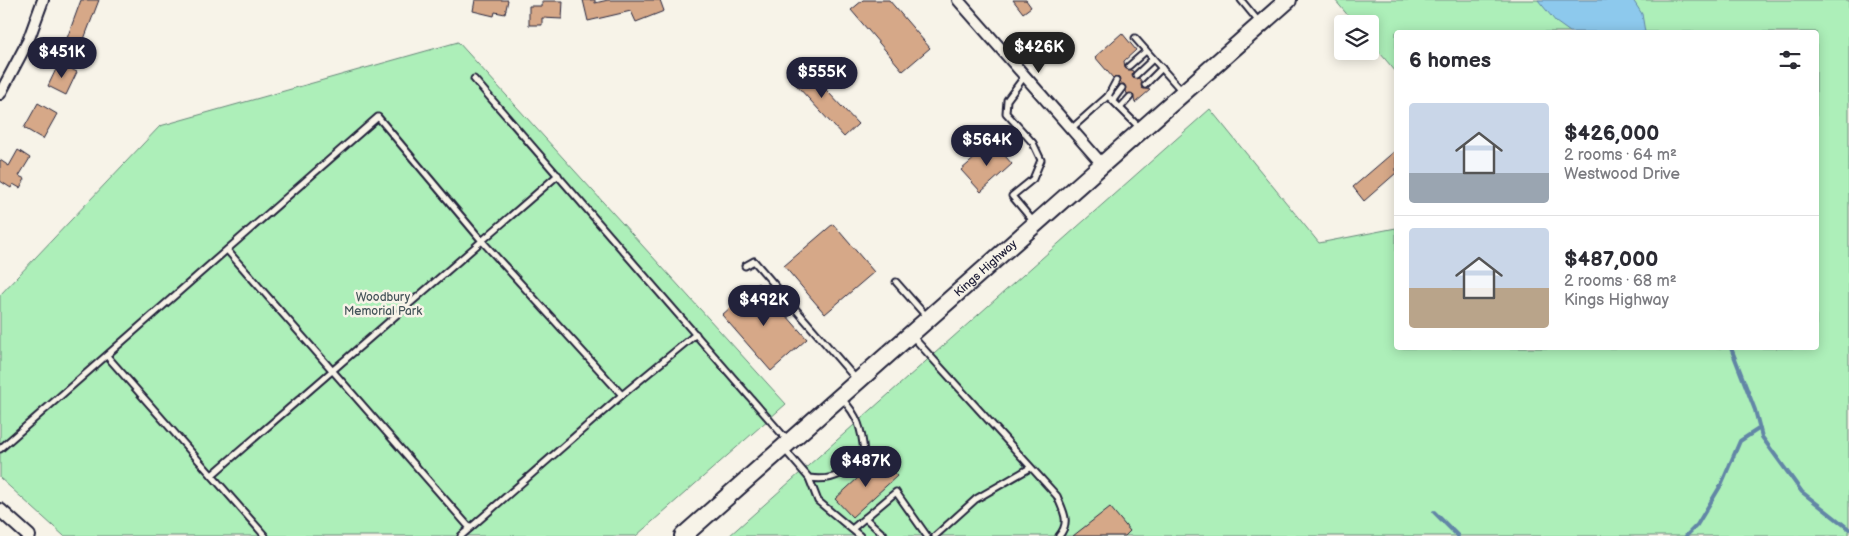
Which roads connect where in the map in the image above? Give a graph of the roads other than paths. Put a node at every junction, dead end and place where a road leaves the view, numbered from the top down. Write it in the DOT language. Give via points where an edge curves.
graph roads {
  1 [pos="43,0"];
  2 [pos="958,0"];
  3 [pos="1241,0"];
  4 [pos="1288,0"];
  5 [pos="1261,24"];
  6 [pos="1135,38"];
  7 [pos="1146,51"];
  8 [pos="1154,59"];
  9 [pos="1129,66"];
  10 [pos="1162,68"];
  11 [pos="1136,75"];
  12 [pos="1024,77"];
  13 [pos="474,79"];
  14 [pos="1116,81"];
  15 [pos="1145,85"];
  16 [pos="1122,88"];
  17 [pos="1183,92"];
  18 [pos="0,94"];
  19 [pos="1108,96"];
  20 [pos="1130,97"];
  21 [pos="1113,100"];
  22 [pos="1120,108"];
  23 [pos="1071,129"];
  24 [pos="1141,129"];
  25 [pos="1102,164"];
  26 [pos="558,175"];
  27 [pos="1036,224"];
  28 [pos="482,241"];
  29 [pos="227,250"];
  30 [pos="745,266"];
  31 [pos="896,282"];
  32 [pos="929,319"];
  33 [pos="696,334"];
  34 [pos="910,335"];
  35 [pos="107,356"];
  36 [pos="332,372"];
  37 [pos="858,381"];
  38 [pos="622,395"];
  39 [pos="840,397"];
  40 [pos="786,445"];
  41 [pos="0,449"];
  42 [pos="1030,468"];
  43 [pos="212,475"];
  44 [pos="809,478"];
  45 [pos="0,510"];
  46 [pos="865,518"];
  47 [pos="470,528"];
  48 [pos="852,529"];
  49 [pos="29,536"];
  50 [pos="265,536"];
  51 [pos="461,536"];
  52 [pos="683,536"];
  53 [pos="860,536"];
  54 [pos="885,536"];
  55 [pos="927,536"];
  56 [pos="934,536"];
  57 [pos="1059,536"];
  1 -- 18 [label="street" via="28,42"];
  2 -- 12 [label="street"];
  3 -- 5 [label="lane"];
  4 -- 5 [label="main road, Kings Highway"];
  5 -- 17 [label="main road, Kings Highway"];
  6 -- 7 [label="lane"];
  7 -- 8 [label="lane"];
  7 -- 9 [label="lane"];
  8 -- 10 [label="lane"];
  8 -- 11 [label="lane"];
  10 -- 15 [label="lane"];
  10 -- 17 [label="lane"];
  12 -- 23 [label="street"];
  12 -- 27 [label="lane" via="1008,100 1006,113 1033,142 1041,160 1034,179 1012,196"];
  13 -- 26 [label="lane"];
  14 -- 19 [label="lane"];
  16 -- 21 [label="lane"];
  17 -- 24 [label="main road, Kings Highway"];
  19 -- 21 [label="lane"];
  19 -- 23 [label="lane"];
  20 -- 22 [label="lane"];
  21 -- 22 [label="lane"];
  22 -- 24 [label="lane"];
  23 -- 25 [label="street"];
  24 -- 25 [label="main road, Kings Highway"];
  25 -- 27 [label="main road, Kings Highway"];
  26 -- 28 [label="lane"];
  26 -- 33 [label="lane"];
  27 -- 32 [label="main road, Kings Highway"];
  28 -- 29 [label="lane" via="378,116"];
  28 -- 36 [label="lane"];
  28 -- 38 [label="lane"];
  29 -- 35 [label="lane"];
  29 -- 36 [label="lane"];
  30 -- 37 [label="lane" via="754,261"];
  31 -- 32 [label="lane"];
  32 -- 34 [label="main road, Kings Highway"];
  33 -- 38 [label="lane"];
  33 -- 40 [label="lane"];
  34 -- 37 [label="main road, Kings Highway"];
  34 -- 42 [label="lane"];
  35 -- 41 [label="lane"];
  35 -- 43 [label="lane"];
  36 -- 43 [label="lane"];
  36 -- 47 [label="lane"];
  37 -- 39 [label="main road, Kings Highway"];
  38 -- 47 [label="lane"];
  39 -- 40 [label="main road, Kings Highway"];
  39 -- 44 [label="lane" via="852,408 862,429 864,453 848,470 825,480"];
  40 -- 44 [label="lane"];
  40 -- 52 [label="main road, Kings Highway"];
  42 -- 56 [label="lane" via="976,499"];
  42 -- 57 [label="lane" via="1057,496 1066,516 1065,529"];
  43 -- 50 [label="lane"];
  44 -- 48 [label="lane" via="818,501"];
  45 -- 49 [label="street"];
  46 -- 48 [label="lane"];
  46 -- 54 [label="lane"];
  46 -- 55 [label="lane" via="896,492"];
  47 -- 51 [label="lane"];
  48 -- 53 [label="lane"];
}
